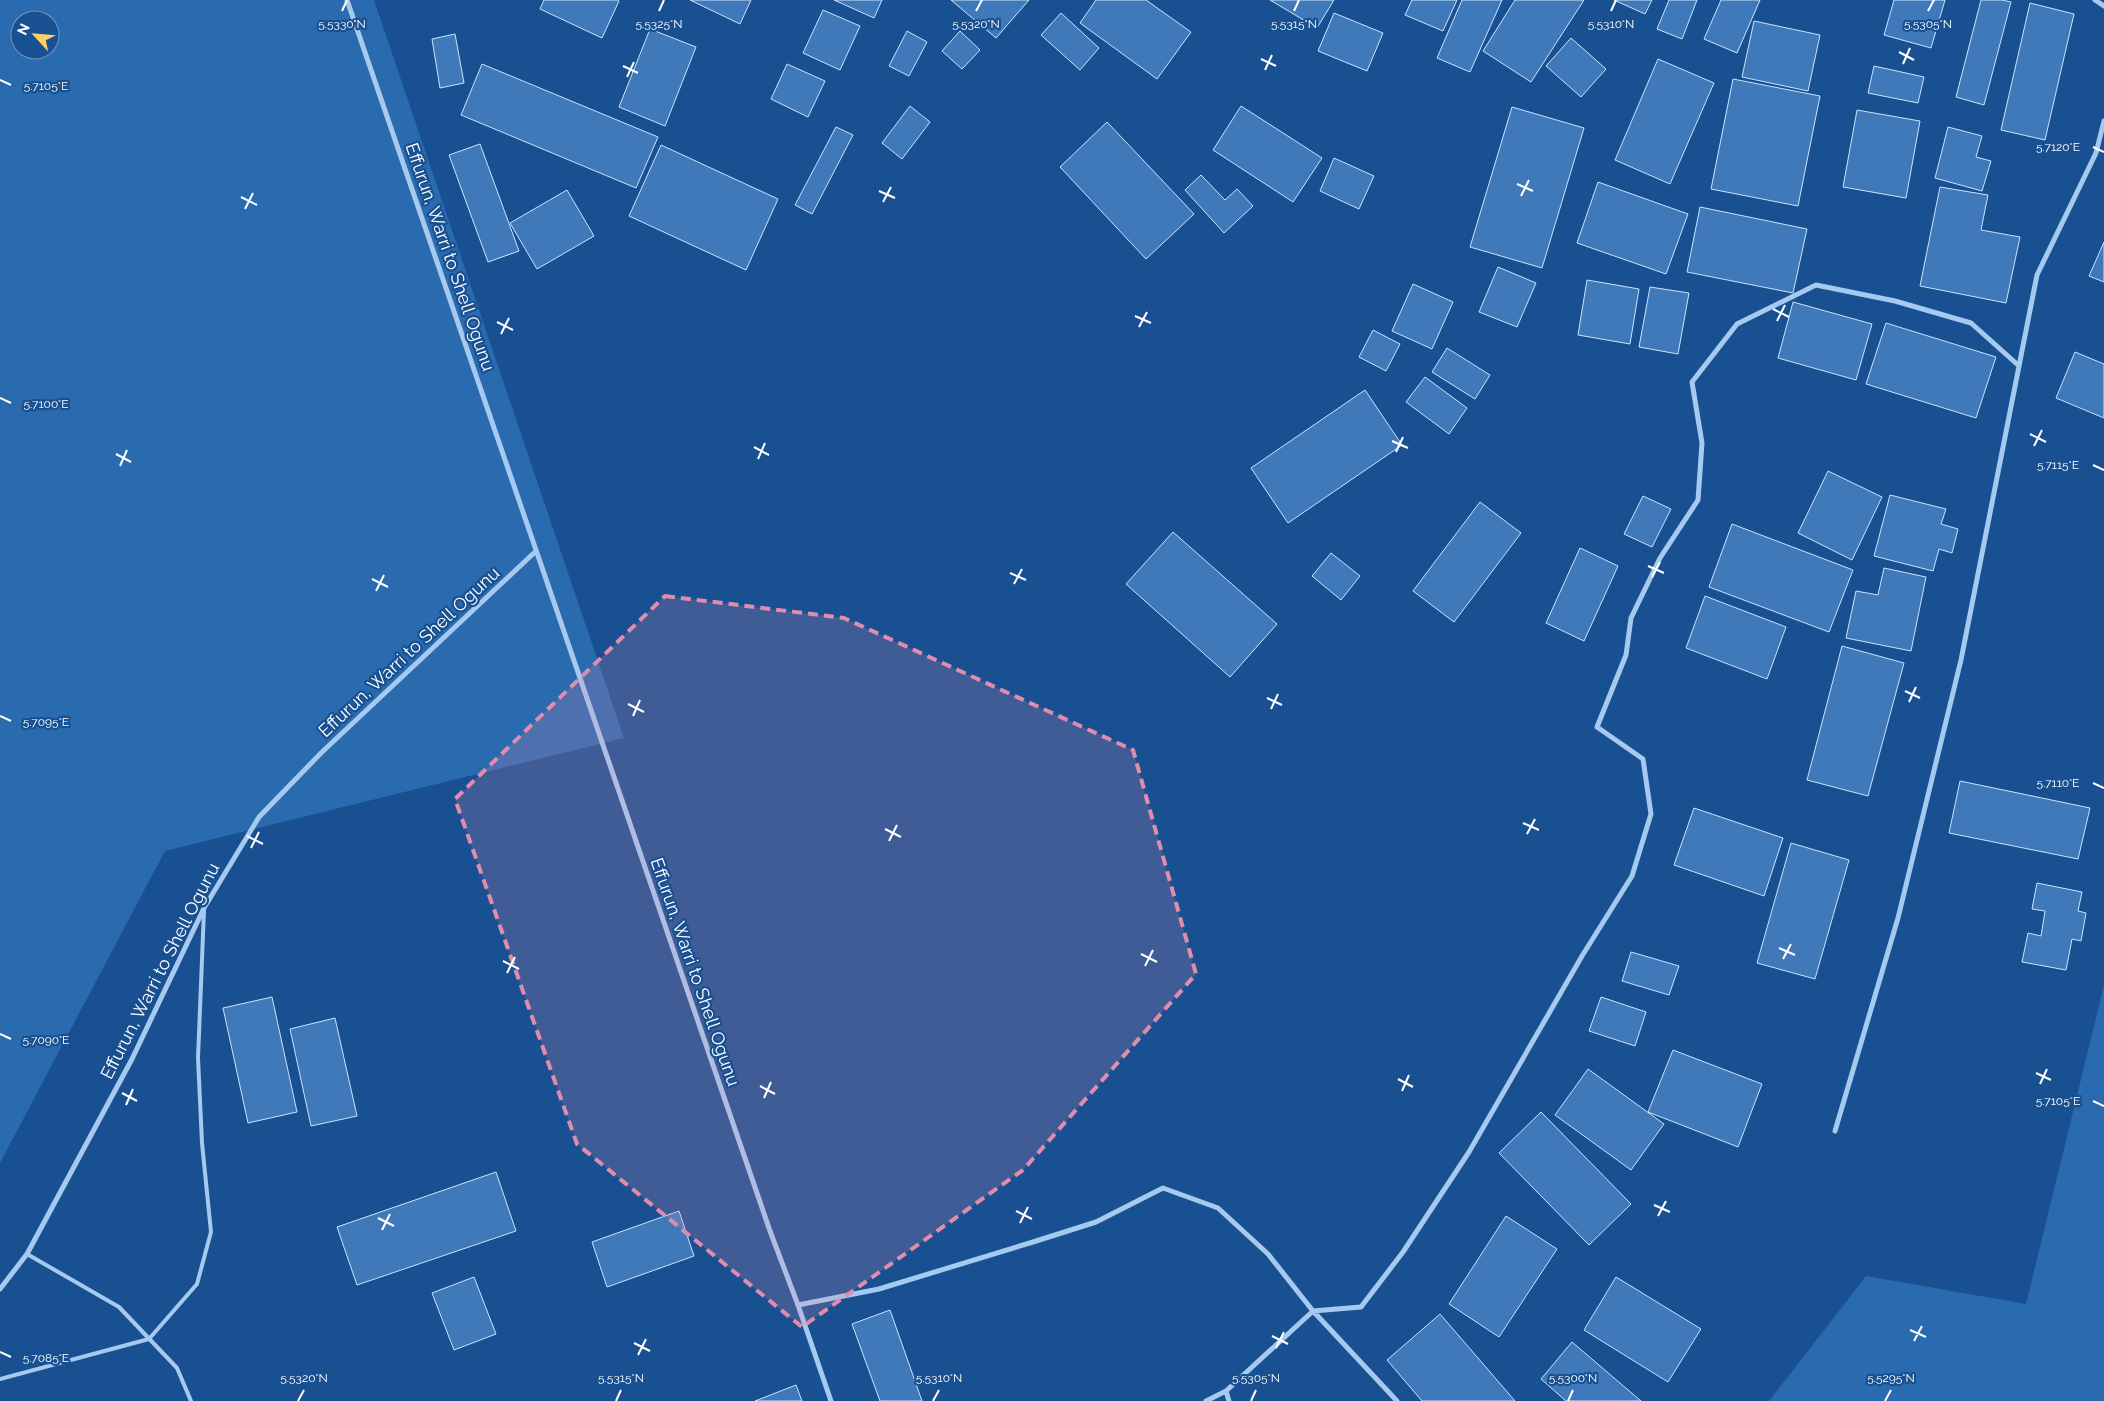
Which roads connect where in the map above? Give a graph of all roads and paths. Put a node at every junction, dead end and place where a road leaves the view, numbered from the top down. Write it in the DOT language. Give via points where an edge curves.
graph roads {
  1 [pos="347,0"];
  2 [pos="2095,0"];
  3 [pos="2104,6"];
  4 [pos="2104,121"];
  5 [pos="2018,365"];
  6 [pos="536,551"];
  7 [pos="204,908"];
  8 [pos="1835,1131"];
  9 [pos="27,1254"];
  10 [pos="0,1289"];
  11 [pos="798,1305"];
  12 [pos="1313,1311"];
  13 [pos="149,1339"];
  14 [pos="0,1379"];
  15 [pos="1226,1391"];
  16 [pos="191,1401"];
  17 [pos="831,1401"];
  18 [pos="1206,1401"];
  19 [pos="1229,1401"];
  20 [pos="1397,1401"];
  1 -- 6 [label="street, Effurun, Warri to Shell Ogunu"];
  2 -- 3 [label="street"];
  4 -- 5 [label="street" via="2096,154 2037,275"];
  5 -- 8 [label="street" via="1961,660 1898,918"];
  5 -- 12 [label="street" via="1970,323 1895,301 1816,285 1736,324 1692,382 1702,443 1698,500 1660,558 1631,618 1626,656 1598,727 1644,759 1651,814 1632,876 1469,1152 1403,1252 1361,1307"];
  6 -- 7 [label="street, Effurun, Warri to Shell Ogunu" via="259,817"];
  6 -- 11 [label="street, Effurun, Warri to Shell Ogunu"];
  7 -- 9 [label="street, Effurun, Warri to Shell Ogunu" via="132,1059"];
  7 -- 13 [label="lane" via="198,1058 211,1232 197,1284"];
  9 -- 10 [label="street, Effurun, Warri to Shell Ogunu"];
  9 -- 13 [label="lane" via="119,1307"];
  11 -- 12 [label="street" via="879,1289 1016,1248 1096,1222 1163,1188 1218,1208 1268,1254"];
  11 -- 17 [label="street, Effurun, Warri to Shell Ogunu"];
  12 -- 15 [label="street"];
  12 -- 20 [label="street"];
  13 -- 14 [label="lane"];
  13 -- 16 [label="lane" via="177,1368"];
  15 -- 18 [label="street"];
  15 -- 19 [label="street"];
}
